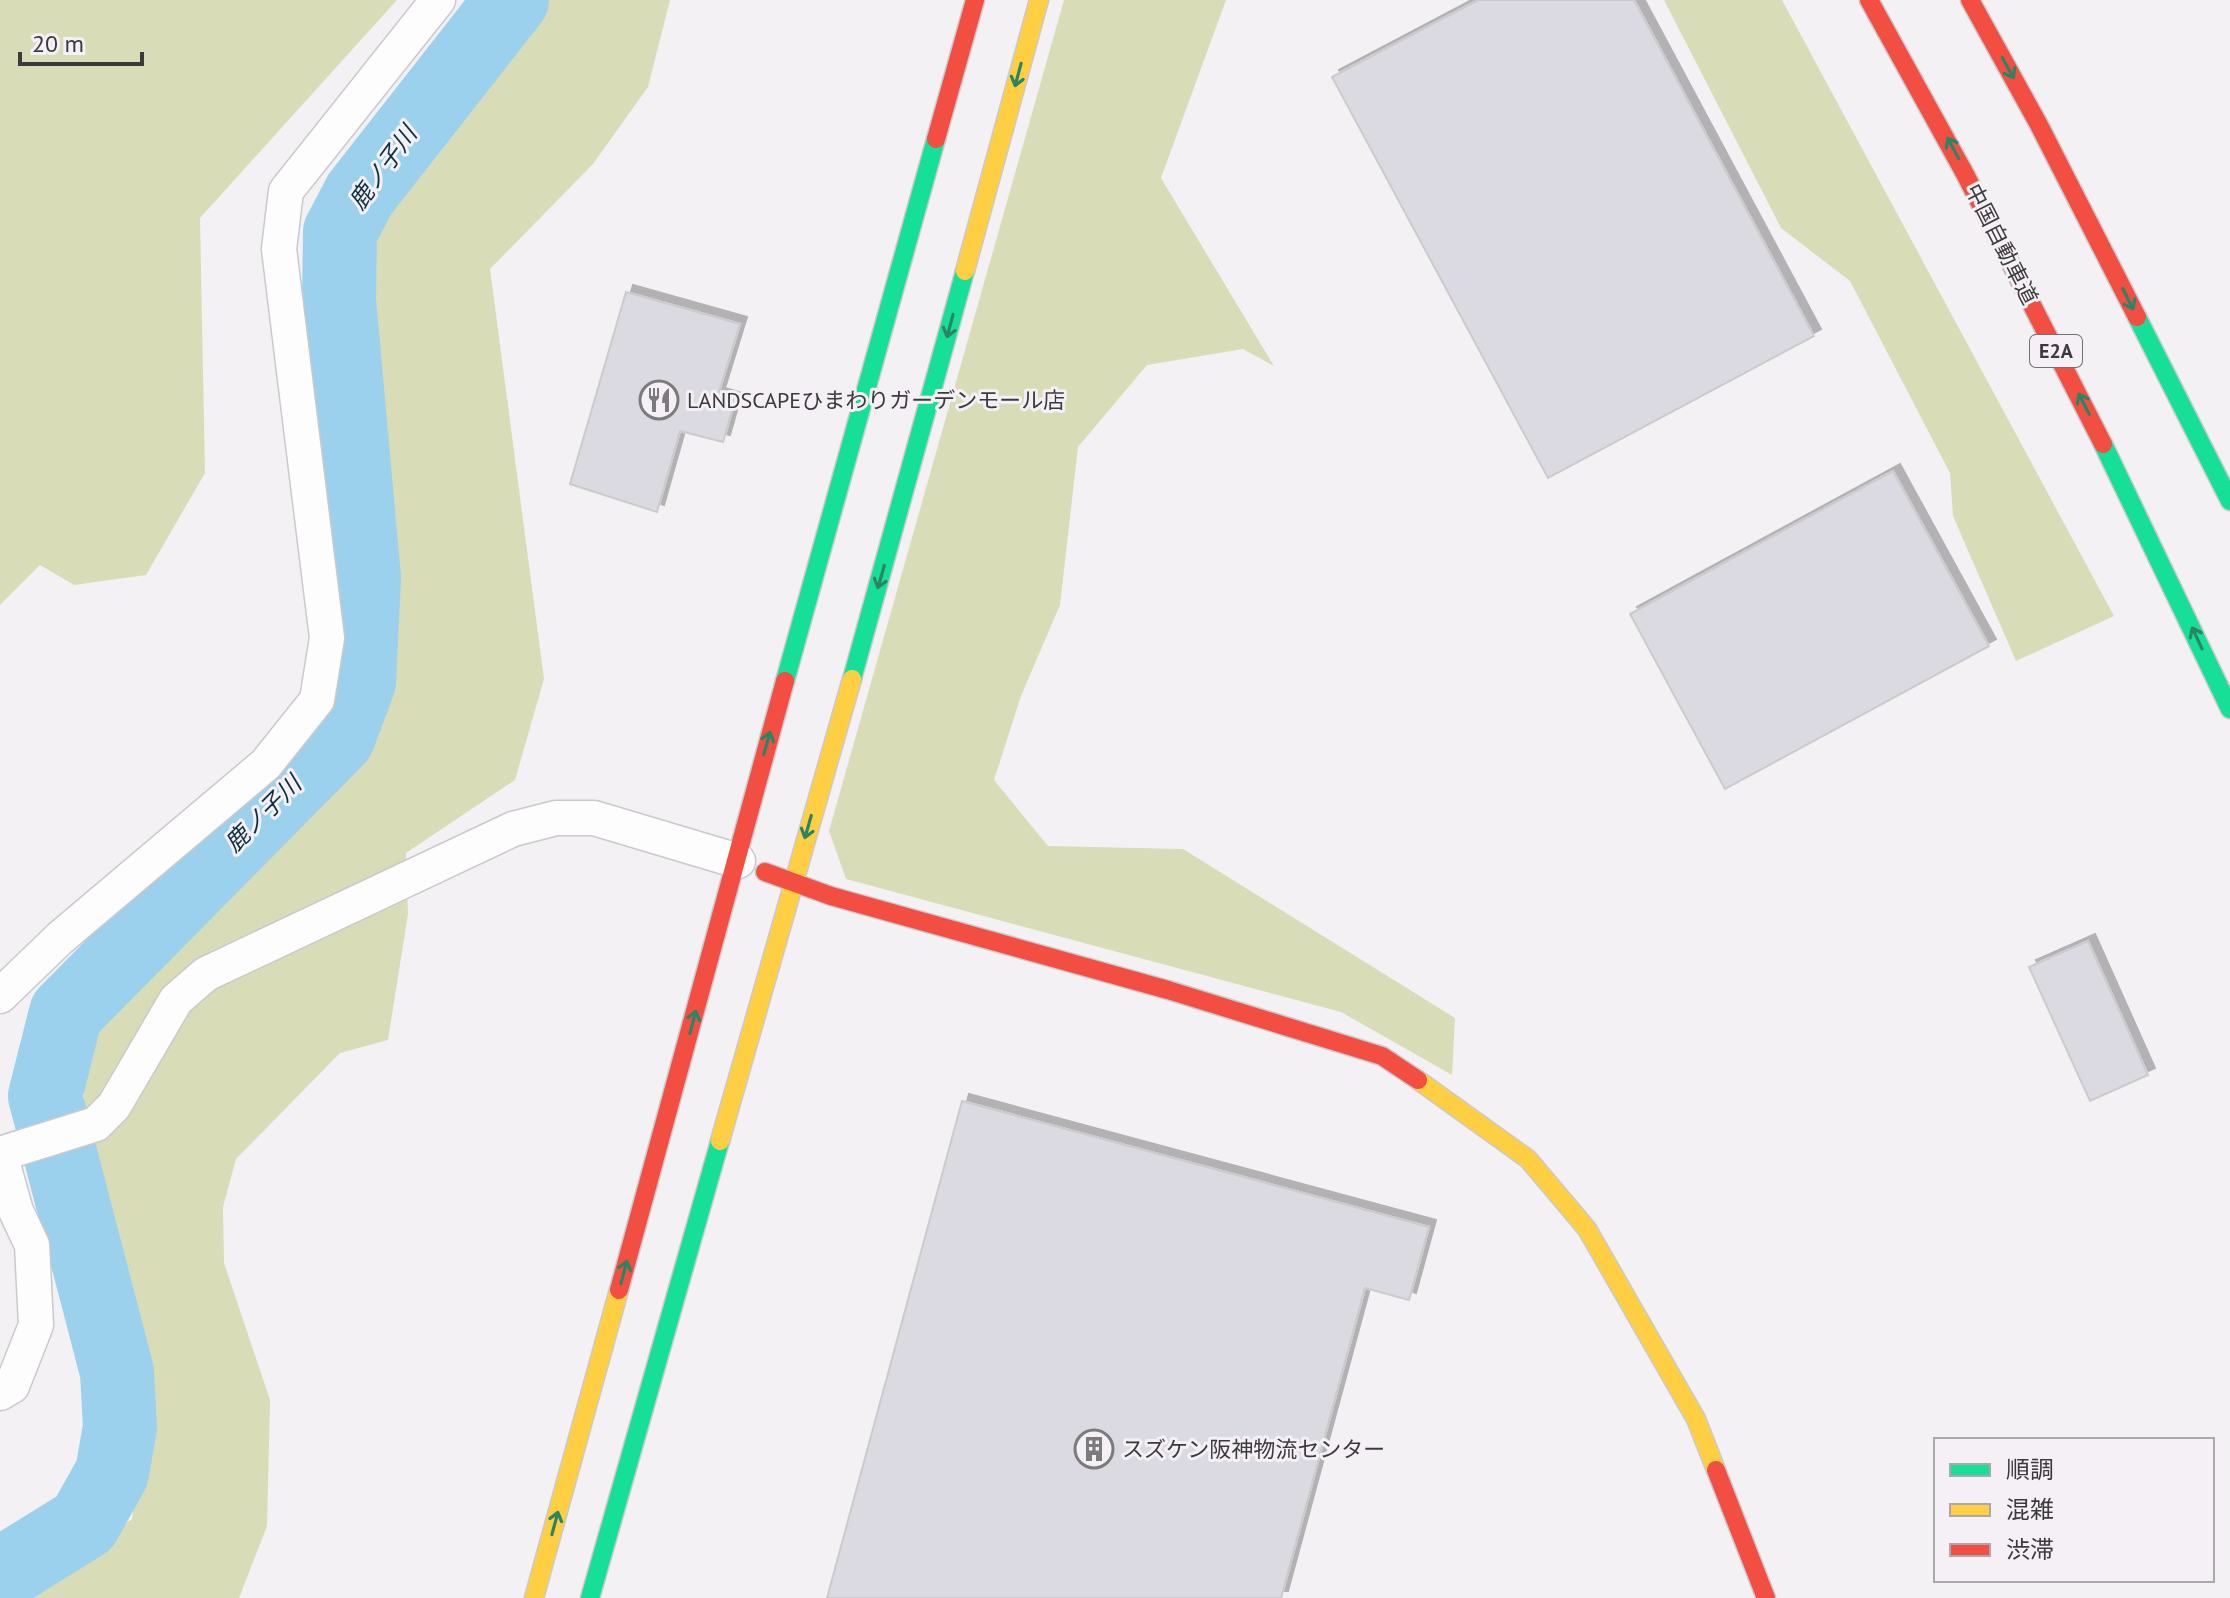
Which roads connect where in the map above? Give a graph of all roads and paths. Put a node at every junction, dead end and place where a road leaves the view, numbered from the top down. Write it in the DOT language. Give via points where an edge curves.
graph roads {
  1 [pos="438,0"];
  2 [pos="975,0"];
  3 [pos="1039,0"];
  4 [pos="1869,0"];
  5 [pos="1970,0"];
  6 [pos="2230,501"];
  7 [pos="2230,709"];
  8 [pos="738,861"];
  9 [pos="792,882"];
  10 [pos="0,996"];
  11 [pos="1,1154"];
  12 [pos="0,1393"];
  13 [pos="534,1598"];
  14 [pos="590,1598"];
  15 [pos="1766,1598"];
  1 -- 10 [label="street" via="286,191 279,249 327,638 317,700 266,764 60,938"];
  8 -- 2 [label="main road, one-way"];
  3 -- 9 [label="main road, one-way" via="910,476"];
  7 -- 4 [label="main road, 中国自動車道 / E2A, one-way" via="1996,231"];
  5 -- 6 [label="main road, one-way"];
  8 -- 9 [label="main road"];
  8 -- 11 [label="street" via="594,818 556,818 513,829 206,974 176,1000 114,1106 96,1124"];
  13 -- 8 [label="main road, one-way"];
  9 -- 14 [label="main road"];
  9 -- 15 [label="main road" via="1382,1056 1444,1097 1528,1159 1587,1229 1696,1419"];
  11 -- 12 [label="street" via="16,1211 32,1245 36,1325 12,1386"];
}
